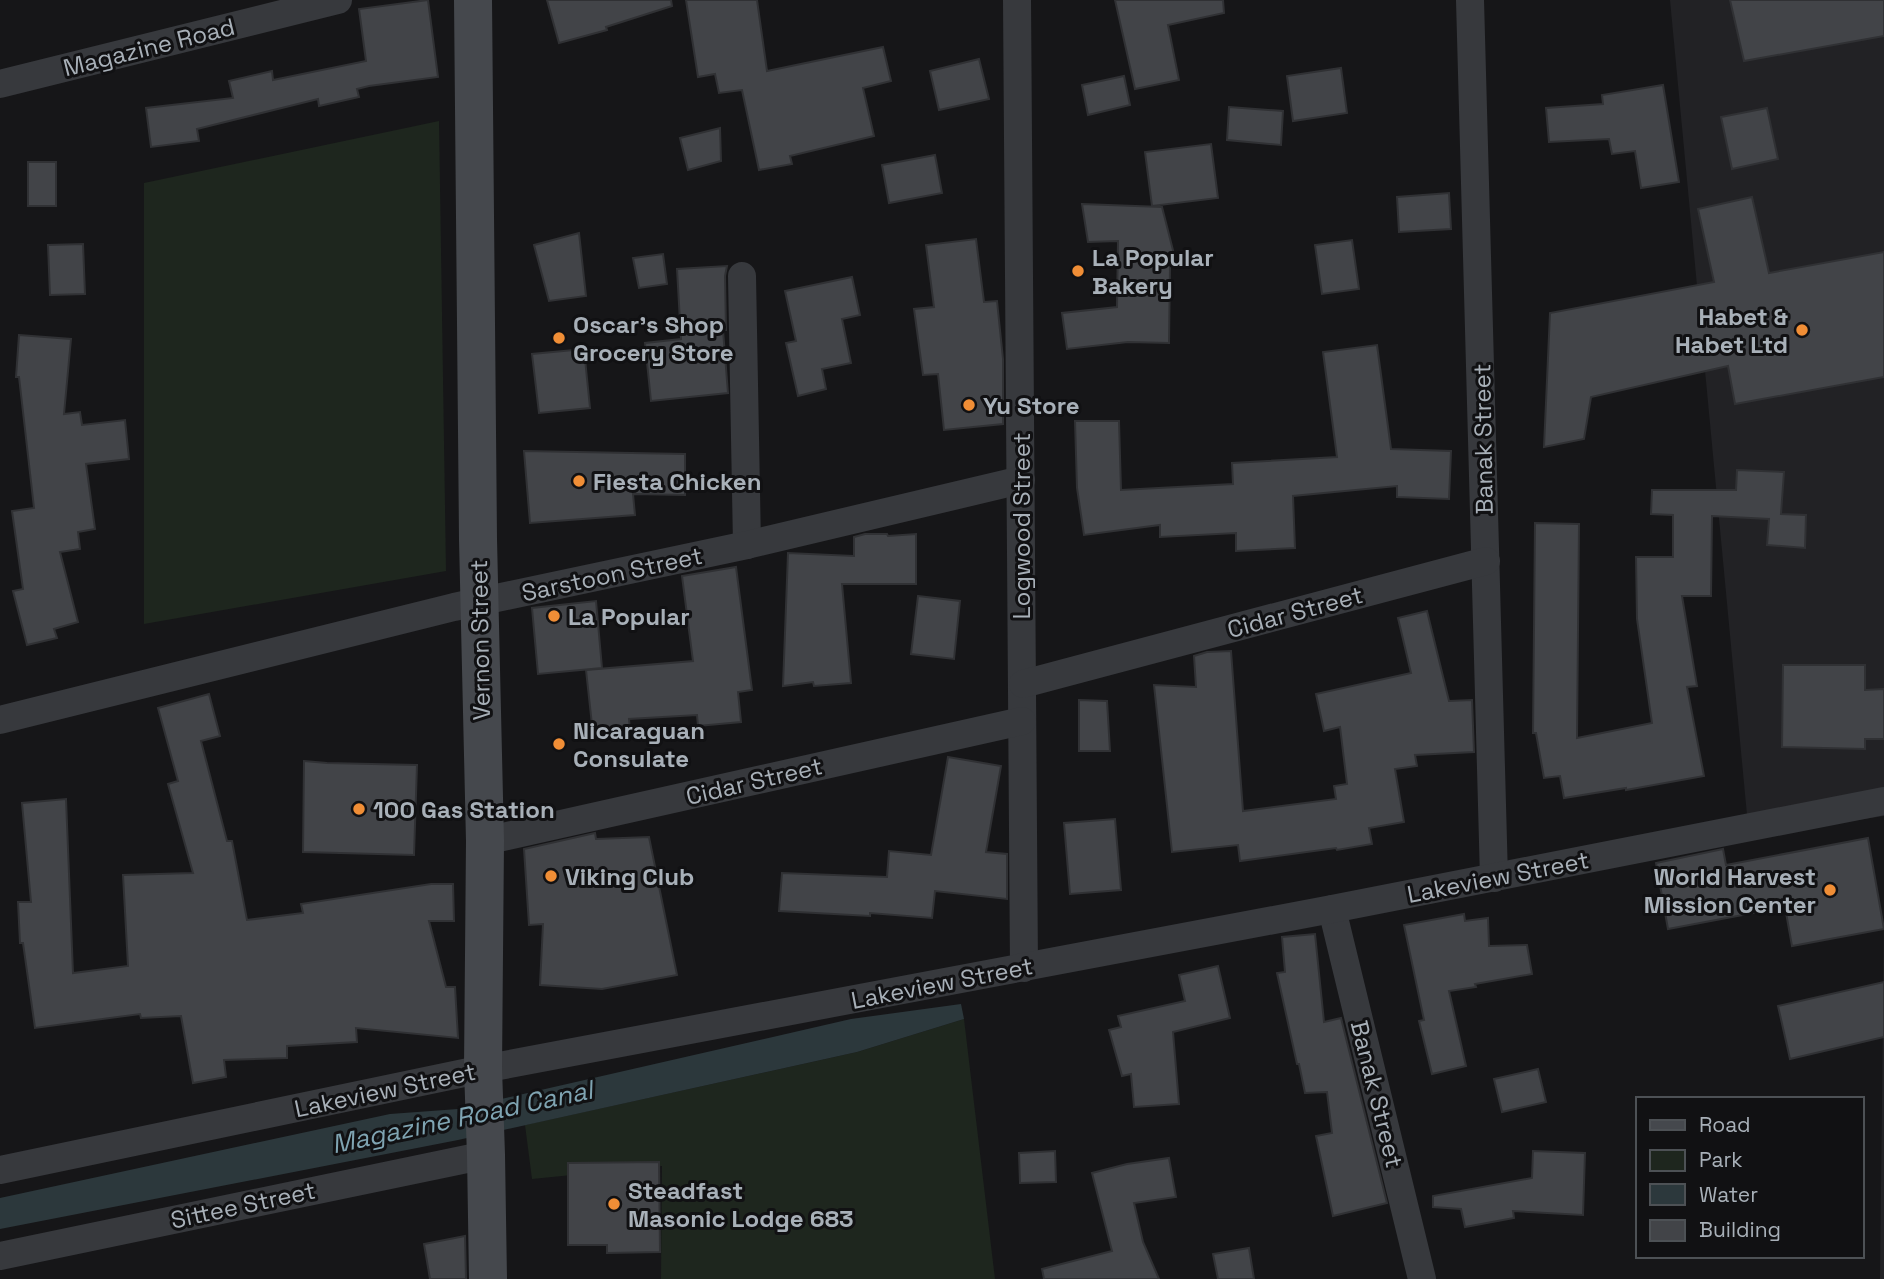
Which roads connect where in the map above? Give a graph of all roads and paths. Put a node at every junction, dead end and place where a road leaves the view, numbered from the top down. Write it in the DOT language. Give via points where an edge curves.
graph roads {
  1 [pos="338,0"];
  2 [pos="472,0"];
  3 [pos="1017,0"];
  4 [pos="1470,0"];
  5 [pos="0,84"];
  6 [pos="742,276"];
  7 [pos="1021,481"];
  8 [pos="747,545"];
  9 [pos="1486,561"];
  10 [pos="479,602"];
  11 [pos="1023,684"];
  12 [pos="0,720"];
  13 [pos="1022,721"];
  14 [pos="1884,801"];
  15 [pos="485,841"];
  16 [pos="1494,878"];
  17 [pos="1332,909"];
  18 [pos="1024,968"];
  19 [pos="483,1083"];
  20 [pos="486,1147"];
  21 [pos="0,1170"];
  22 [pos="0,1256"];
  23 [pos="488,1279"];
  24 [pos="1422,1279"];
  1 -- 5 [label="street, Magazine Road"];
  2 -- 10 [label="main road, Vernon Street"];
  3 -- 7 [label="street, Logwood Street"];
  4 -- 9 [label="street, Banak Street"];
  6 -- 8 [label="street"];
  7 -- 8 [label="street, Sarstoon Street"];
  7 -- 11 [label="street, Logwood Street"];
  8 -- 10 [label="street, Sarstoon Street"];
  9 -- 11 [label="street, Cidar Street"];
  9 -- 16 [label="street, Banak Street"];
  10 -- 12 [label="street, Sarstoon Street"];
  10 -- 15 [label="main road, Vernon Street"];
  11 -- 13 [label="street, Logwood Street"];
  13 -- 15 [label="street, Cidar Street"];
  13 -- 18 [label="street, Logwood Street"];
  14 -- 16 [label="street, Lakeview Street"];
  15 -- 19 [label="main road, Vernon Street"];
  16 -- 17 [label="street, Lakeview Street"];
  17 -- 18 [label="street, Lakeview Street"];
  17 -- 24 [label="street, Banak Street"];
  18 -- 19 [label="street, Lakeview Street"];
  19 -- 20 [label="main road, Vernon Street"];
  19 -- 21 [label="street, Lakeview Street"];
  20 -- 22 [label="street, Sittee Street"];
  20 -- 23 [label="main road, Vernon Street"];
}
